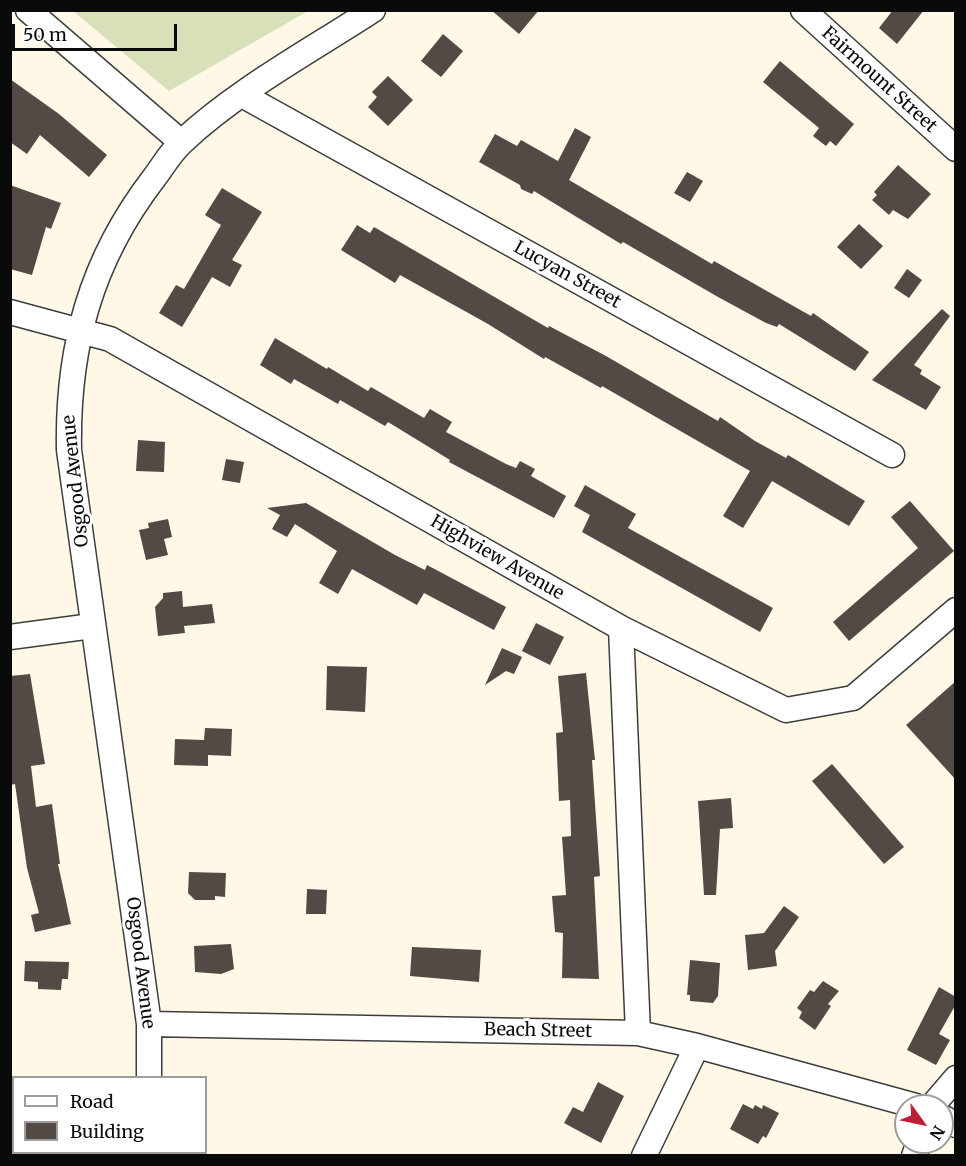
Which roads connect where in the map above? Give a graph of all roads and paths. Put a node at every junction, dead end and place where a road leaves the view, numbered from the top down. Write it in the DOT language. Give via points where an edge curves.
graph roads {
  1 [pos="28,10"];
  2 [pos="373,10"];
  3 [pos="803,10"];
  4 [pos="242,95"];
  5 [pos="181,142"];
  6 [pos="956,148"];
  7 [pos="10,312"];
  8 [pos="80,331"];
  9 [pos="892,455"];
  10 [pos="956,610"];
  11 [pos="92,626"];
  12 [pos="621,628"];
  13 [pos="10,637"];
  14 [pos="149,1024"];
  15 [pos="638,1033"];
  16 [pos="697,1046"];
  17 [pos="149,1076"];
  18 [pos="956,1078"];
  19 [pos="942,1094"];
  20 [pos="894,1100"];
  21 [pos="644,1155"];
  1 -- 5 [label="street"];
  2 -- 4 [label="street, Osgood Avenue"];
  3 -- 6 [label="street, Fairmount Street"];
  4 -- 5 [label="street, Osgood Avenue"];
  4 -- 9 [label="street, Lucyan Street"];
  5 -- 8 [label="street, Osgood Avenue" via="136,201 119,231 93,288"];
  7 -- 8 [label="street, Highview Avenue"];
  8 -- 11 [label="street, Osgood Avenue" via="68,401 69,450"];
  8 -- 12 [label="street, Highview Avenue" via="110,339"];
  10 -- 12 [label="street, Highview Avenue" via="853,698 786,710"];
  11 -- 13 [label="street"];
  11 -- 14 [label="street, Osgood Avenue"];
  12 -- 15 [label="street"];
  14 -- 15 [label="street, Beach Street"];
  14 -- 17 [label="street, Osgood Avenue"];
  15 -- 16 [label="street, Beach Street"];
  16 -- 20 [label="street, Beach Street"];
  16 -- 21 [label="street"];
  18 -- 19 [label="street"];
}
